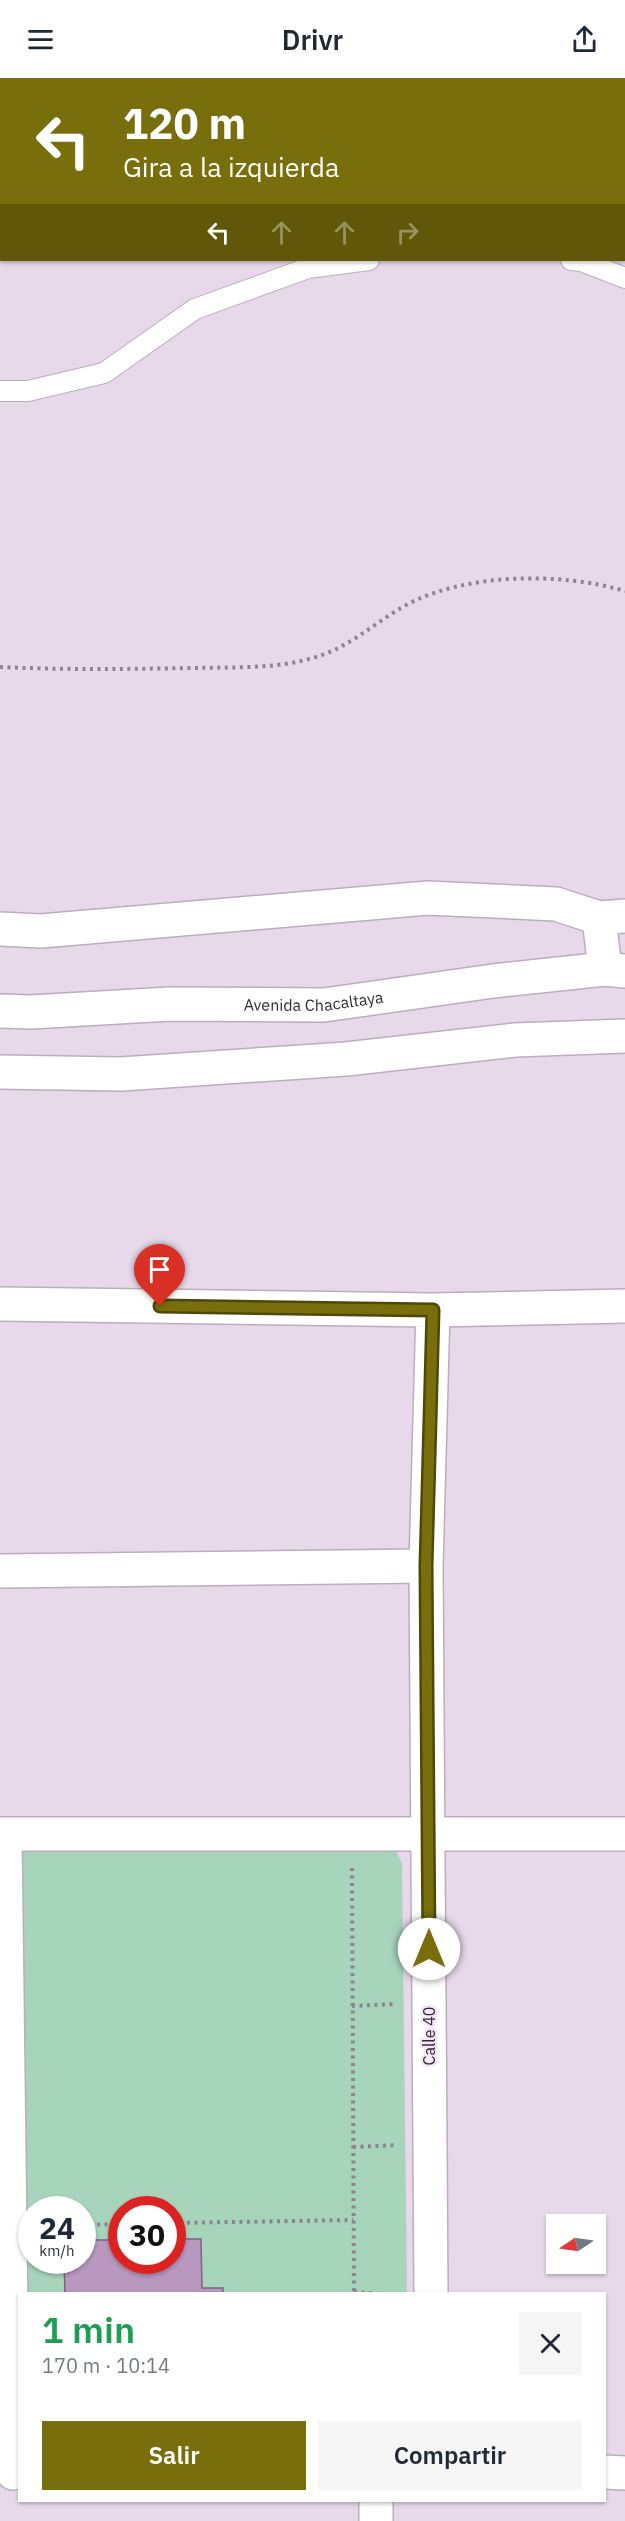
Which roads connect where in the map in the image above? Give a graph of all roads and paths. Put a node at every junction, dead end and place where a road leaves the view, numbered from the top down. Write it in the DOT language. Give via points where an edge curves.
graph roads {
  1 [pos="361,261"];
  2 [pos="581,261"];
  3 [pos="625,278"];
  4 [pos="0,390"];
  5 [pos="625,591"];
  6 [pos="0,667"];
  7 [pos="612,917"];
  8 [pos="0,929"];
  9 [pos="615,970"];
  10 [pos="0,1011"];
  11 [pos="625,1036"];
  12 [pos="0,1072"];
  13 [pos="0,1304"];
  14 [pos="625,1306"];
  15 [pos="433,1310"];
  16 [pos="426,1566"];
  17 [pos="0,1571"];
  18 [pos="2,1834"];
  19 [pos="428,1834"];
  20 [pos="625,1834"];
  21 [pos="352,1863"];
  22 [pos="403,2004"];
  23 [pos="352,2006"];
  24 [pos="406,2145"];
  25 [pos="353,2146"];
  26 [pos="353,2220"];
  27 [pos="186,2223"];
  28 [pos="354,2292"];
  29 [pos="431,2292"];
  30 [pos="606,2472"];
  31 [pos="11,2473"];
  32 [pos="625,2473"];
  33 [pos="376,2502"];
  34 [pos="376,2521"];
  1 -- 4 [label="lane" via="308,268 195,309 104,373 28,391"];
  2 -- 3 [label="lane"];
  5 -- 6 [label="path" via="568,579 465,583 405,606 363,636 335,650 285,664 135,669"];
  7 -- 8 [label="street" via="556,904 428,898 40,931"];
  7 -- 9 [label="street"];
  9 -- 10 [label="street, Avenida Chacaltaya" via="493,981 324,1005 170,1004"];
  11 -- 12 [label="street" via="515,1040 346,1059 121,1074"];
  13 -- 15 [label="street"];
  14 -- 15 [label="street"];
  15 -- 16 [label="street, Calle 40"];
  16 -- 17 [label="street"];
  16 -- 19 [label="street, Calle 40"];
  18 -- 19 [label="street"];
  18 -- 31 [label="street"];
  19 -- 20 [label="street"];
  19 -- 29 [label="street, Calle 40"];
  21 -- 23 [label="path"];
  22 -- 23 [label="path"];
  23 -- 25 [label="path"];
  24 -- 25 [label="path"];
  25 -- 26 [label="path"];
  26 -- 27 [label="path"];
  26 -- 28 [label="path"];
  30 -- 32 [label="street"];
  33 -- 34 [label="street"];
}
